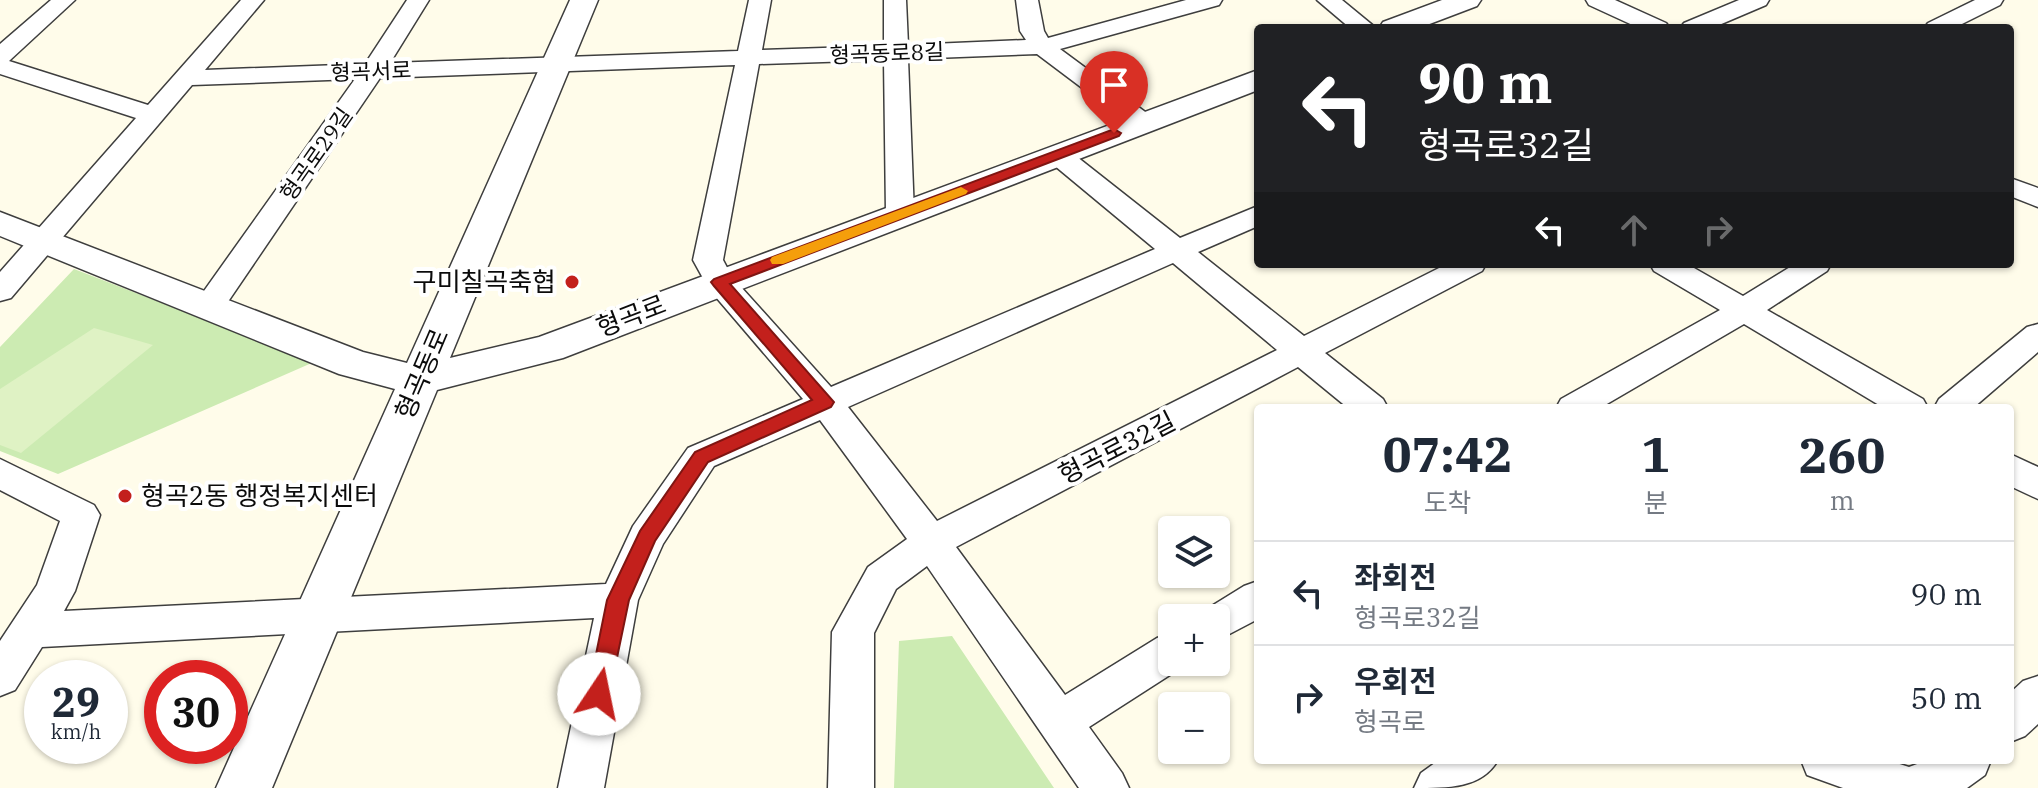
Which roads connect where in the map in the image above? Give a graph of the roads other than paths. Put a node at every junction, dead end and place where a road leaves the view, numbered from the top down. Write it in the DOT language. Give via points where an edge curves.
graph roads {
  1 [pos="64,0"];
  2 [pos="253,0"];
  3 [pos="418,0"];
  4 [pos="584,0"];
  5 [pos="760,0"];
  6 [pos="895,0"];
  7 [pos="1027,0"];
  8 [pos="1328,0"];
  9 [pos="1597,0"];
  10 [pos="1758,0"];
  11 [pos="1989,1"];
  12 [pos="1198,2"];
  13 [pos="1452,3"];
  14 [pos="1359,24"];
  15 [pos="1402,24"];
  16 [pos="1649,24"];
  17 [pos="1701,24"];
  18 [pos="1944,24"];
  19 [pos="1042,47"];
  20 [pos="894,53"];
  21 [pos="0,56"];
  22 [pos="749,58"];
  23 [pos="556,65"];
  24 [pos="0,66"];
  25 [pos="373,71"];
  26 [pos="185,78"];
  27 [pos="1254,80"];
  28 [pos="153,115"];
  29 [pos="1143,122"];
  30 [pos="1058,155"];
  31 [pos="2014,188"];
  32 [pos="2038,199"];
  33 [pos="900,214"];
  34 [pos="1254,217"];
  35 [pos="0,223"];
  36 [pos="44,241"];
  37 [pos="1175,249"];
  38 [pos="1463,268"];
  39 [pos="1672,268"];
  40 [pos="1810,268"];
  41 [pos="720,282"];
  42 [pos="0,291"];
  43 [pos="210,305"];
  44 [pos="1744,310"];
  45 [pos="2038,335"];
  46 [pos="1303,353"];
  47 [pos="419,380"];
  48 [pos="825,402"];
  49 [pos="1366,404"];
  50 [pos="1580,404"];
  51 [pos="1904,404"];
  52 [pos="1956,404"];
  53 [pos="2014,470"];
  54 [pos="0,473"];
  55 [pos="2038,485"];
  56 [pos="931,542"];
  57 [pos="618,600"];
  58 [pos="1254,600"];
  59 [pos="317,615"];
  60 [pos="1230,615"];
  61 [pos="31,630"];
  62 [pos="1158,660"];
  63 [pos="0,677"];
  64 [pos="2038,695"];
  65 [pos="2014,718"];
  66 [pos="1060,721"];
  67 [pos="1470,764"];
  68 [pos="1835,764"];
  69 [pos="1965,764"];
  70 [pos="244,788"];
  71 [pos="581,788"];
  72 [pos="851,788"];
  73 [pos="1106,788"];
  74 [pos="1437,788"];
  75 [pos="1909,788"];
  1 -- 21 [label="street"];
  2 -- 26 [label="street"];
  3 -- 25 [label="street, 형곡로29길"];
  4 -- 23 [label="street, 형곡동로"];
  5 -- 22 [label="street"];
  6 -- 20 [label="street"];
  7 -- 19 [label="street" via="1032,31"];
  8 -- 14 [label="street"];
  9 -- 16 [label="street"];
  10 -- 17 [label="street"];
  11 -- 18 [label="street"];
  12 -- 19 [label="street, 형곡동로8길"];
  13 -- 15 [label="street"];
  19 -- 20 [label="street, 형곡동로8길"];
  19 -- 29 [label="street"];
  20 -- 22 [label="street, 형곡동로8길"];
  20 -- 33 [label="street"];
  22 -- 23 [label="street, 형곡동로8길"];
  22 -- 41 [label="street" via="708,260"];
  23 -- 25 [label="street, 형곡서로"];
  23 -- 47 [label="street, 형곡동로"];
  24 -- 28 [label="street"];
  25 -- 26 [label="street, 형곡서로"];
  25 -- 43 [label="street, 형곡로29길"];
  26 -- 28 [label="street"];
  27 -- 29 [label="street, 형곡로"];
  28 -- 36 [label="street"];
  29 -- 30 [label="street, 형곡로"];
  30 -- 33 [label="street, 형곡로"];
  30 -- 37 [label="street"];
  31 -- 32 [label="street"];
  33 -- 41 [label="street, 형곡로"];
  34 -- 37 [label="street"];
  35 -- 36 [label="street, 형곡로"];
  36 -- 42 [label="street"];
  36 -- 43 [label="street, 형곡로"];
  37 -- 46 [label="street"];
  37 -- 48 [label="street"];
  38 -- 46 [label="street, 형곡로32길"];
  39 -- 44 [label="street"];
  40 -- 44 [label="street"];
  41 -- 47 [label="street, 형곡로" via="549,348"];
  41 -- 48 [label="street"];
  43 -- 47 [label="street, 형곡로" via="353,364"];
  44 -- 50 [label="street"];
  44 -- 51 [label="street"];
  45 -- 52 [label="street"];
  46 -- 49 [label="street"];
  46 -- 56 [label="street, 형곡로32길"];
  47 -- 59 [label="street, 형곡동로"];
  48 -- 56 [label="street"];
  48 -- 57 [label="street" via="701,457 647,537"];
  53 -- 55 [label="street"];
  54 -- 61 [label="street" via="81,515 55,591"];
  56 -- 66 [label="street"];
  56 -- 72 [label="street, 형곡로32길" via="882,578 853,632"];
  57 -- 59 [label="street"];
  57 -- 71 [label="street"];
  58 -- 60 [label="street"];
  59 -- 61 [label="street"];
  59 -- 70 [label="street, 형곡동로"];
  61 -- 63 [label="street"];
  62 -- 66 [label="street"];
  64 -- 65 [label="street"];
  66 -- 73 [label="street"];
  67 -- 74 [label="street"];
  68 -- 75 [label="street"];
  69 -- 75 [label="street"];
}
